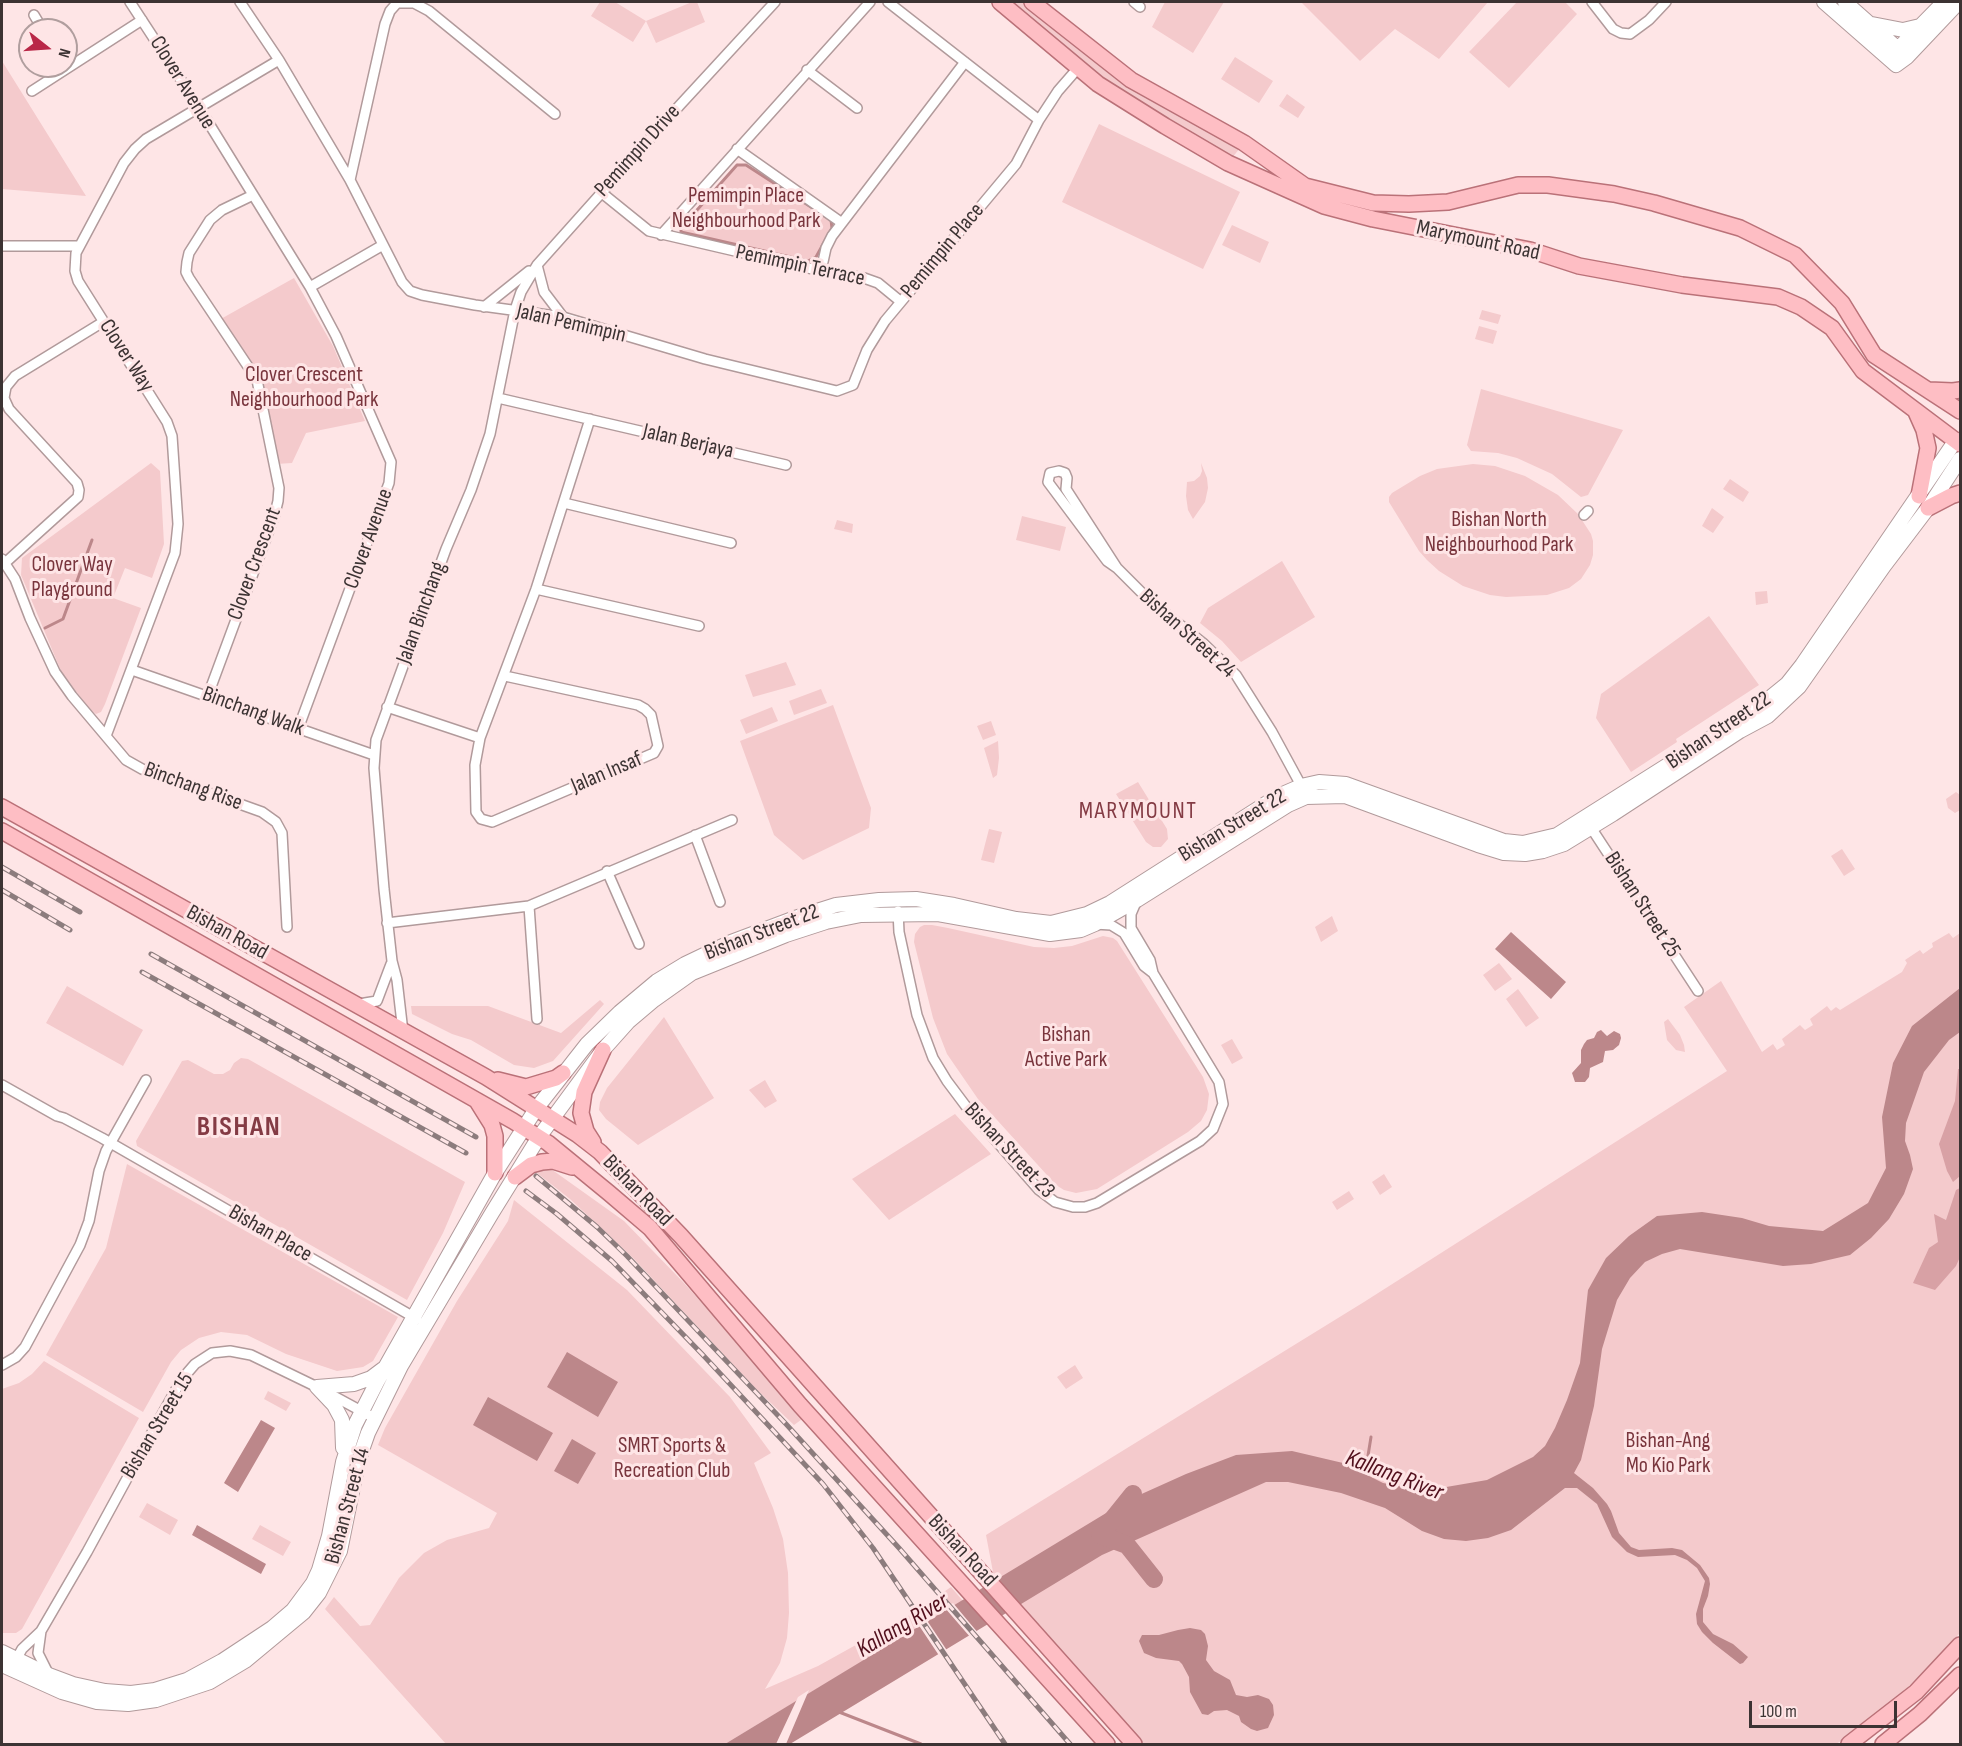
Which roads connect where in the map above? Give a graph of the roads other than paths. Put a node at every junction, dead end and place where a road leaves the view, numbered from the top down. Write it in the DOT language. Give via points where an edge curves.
graph roads {
  1 [pos="130,2"];
  2 [pos="240,2"];
  3 [pos="775,2"];
  4 [pos="870,2"];
  5 [pos="888,2"];
  6 [pos="1000,2"];
  7 [pos="1032,2"];
  8 [pos="1592,2"];
  9 [pos="1666,2"];
  10 [pos="1824,2"];
  11 [pos="1845,2"];
  12 [pos="1944,2"];
  13 [pos="1959,2"];
  14 [pos="393,3"];
  15 [pos="34,15"];
  16 [pos="36,18"];
  17 [pos="142,20"];
  18 [pos="1869,23"];
  19 [pos="1920,26"];
  20 [pos="1898,57"];
  21 [pos="78,60"];
  22 [pos="279,60"];
  23 [pos="965,62"];
  24 [pos="1078,68"];
  25 [pos="807,70"];
  26 [pos="50,78"];
  27 [pos="32,91"];
  28 [pos="857,108"];
  29 [pos="200,109"];
  30 [pos="555,114"];
  31 [pos="1039,120"];
  32 [pos="737,148"];
  33 [pos="350,180"];
  34 [pos="602,192"];
  35 [pos="253,195"];
  36 [pos="842,223"];
  37 [pos="661,235"];
  38 [pos="383,245"];
  39 [pos="2,246"];
  40 [pos="79,246"];
  41 [pos="537,265"];
  42 [pos="821,271"];
  43 [pos="310,287"];
  44 [pos="900,301"];
  45 [pos="484,307"];
  46 [pos="515,310"];
  47 [pos="563,317"];
  48 [pos="104,322"];
  49 [pos="853,385"];
  50 [pos="1929,390"];
  51 [pos="1960,390"];
  52 [pos="498,398"];
  53 [pos="1960,411"];
  54 [pos="1916,412"];
  55 [pos="590,419"];
  56 [pos="1959,439"];
  57 [pos="1960,459"];
  58 [pos="786,465"];
  59 [pos="1960,493"];
  60 [pos="1924,502"];
  61 [pos="564,503"];
  62 [pos="731,543"];
  63 [pos="3,561"];
  64 [pos="1117,568"];
  65 [pos="536,590"];
  66 [pos="699,626"];
  67 [pos="132,670"];
  68 [pos="505,676"];
  69 [pos="208,695"];
  70 [pos="387,706"];
  71 [pos="298,729"];
  72 [pos="106,736"];
  73 [pos="480,738"];
  74 [pos="374,755"];
  75 [pos="1304,791"];
  76 [pos="2,807"];
  77 [pos="732,820"];
  78 [pos="1588,824"];
  79 [pos="2,831"];
  80 [pos="695,835"];
  81 [pos="607,872"];
  82 [pos="1137,900"];
  83 [pos="720,902"];
  84 [pos="529,906"];
  85 [pos="898,906"];
  86 [pos="387,923"];
  87 [pos="1095,924"];
  88 [pos="287,927"];
  89 [pos="639,944"];
  90 [pos="392,961"];
  91 [pos="1153,973"];
  92 [pos="1698,991"];
  93 [pos="354,1005"];
  94 [pos="537,1019"];
  95 [pos="403,1032"];
  96 [pos="603,1050"];
  97 [pos="563,1073"];
  98 [pos="486,1077"];
  99 [pos="2,1078"];
  100 [pos="146,1080"];
  101 [pos="2,1085"];
  102 [pos="477,1101"];
  103 [pos="536,1109"];
  104 [pos="64,1118"];
  105 [pos="551,1119"];
  106 [pos="523,1128"];
  107 [pos="539,1137"];
  108 [pos="111,1143"];
  109 [pos="600,1152"];
  110 [pos="581,1170"];
  111 [pos="495,1173"];
  112 [pos="515,1177"];
  113 [pos="430,1316"];
  114 [pos="414,1318"];
  115 [pos="2,1365"];
  116 [pos="386,1367"];
  117 [pos="317,1387"];
  118 [pos="362,1412"];
  119 [pos="376,1419"];
  120 [pos="343,1462"];
  121 [pos="41,1631"];
  122 [pos="1960,1645"];
  123 [pos="2,1652"];
  124 [pos="16,1660"];
  125 [pos="2,1665"];
  126 [pos="20,1675"];
  127 [pos="49,1675"];
  128 [pos="1960,1675"];
  129 [pos="1107,1744"];
  130 [pos="1134,1744"];
  131 [pos="1849,1744"];
  132 [pos="1883,1744"];
  1 -- 17 [label="street, Clover Avenue"];
  2 -- 22 [label="street, Jalan Pemimpin"];
  3 -- 34 [label="street, Pemimpin Drive"];
  4 -- 25 [label="street"];
  5 -- 23 [label="street"];
  6 -- 24 [label="main road, Marymount Road"];
  7 -- 50 [label="main road, Marymount Road" via="1131,80 1244,143 1305,186 1373,203 1409,204 1448,202 1518,185 1548,185 1614,194 1740,228 1795,255 1842,303 1874,355"];
  8 -- 9 [label="street" via="1613,29 1630,34"];
  10 -- 20 [label="main road"];
  11 -- 18 [label="main road"];
  12 -- 19 [label="main road"];
  13 -- 20 [label="main road"];
  14 -- 30 [label="street" via="423,7"];
  14 -- 33 [label="street"];
  15 -- 16 [label="street"];
  17 -- 21 [label="street"];
  17 -- 29 [label="street, Clover Avenue"];
  18 -- 19 [label="main road" via="1903,30"];
  18 -- 20 [label="main road"];
  19 -- 20 [label="main road"];
  22 -- 29 [label="street, Clover Way"];
  22 -- 33 [label="street, Jalan Pemimpin"];
  23 -- 31 [label="street"];
  23 -- 36 [label="street"];
  24 -- 31 [label="street, Pemimpin Place"];
  24 -- 54 [label="main road, Marymount Road" via="1105,89 1228,164 1324,206 1530,250 1579,266 1778,297 1832,328 1863,371"];
  25 -- 28 [label="street"];
  25 -- 32 [label="street"];
  26 -- 27 [label="street"];
  29 -- 35 [label="street, Clover Avenue"];
  29 -- 40 [label="street, Clover Way" via="135,149"];
  31 -- 44 [label="street, Pemimpin Place" via="1016,164"];
  32 -- 36 [label="street"];
  32 -- 37 [label="street"];
  33 -- 38 [label="street, Jalan Pemimpin"];
  34 -- 37 [label="street, Pemimpin Terrace" via="649,231"];
  34 -- 41 [label="street, Pemimpin Drive"];
  35 -- 43 [label="street, Clover Avenue"];
  35 -- 69 [label="street, Clover Crescent" via="210,219 189,253 186,272 257,380 279,488 274,517"];
  36 -- 42 [label="street" via="826,248"];
  37 -- 42 [label="street, Pemimpin Terrace"];
  38 -- 43 [label="street"];
  38 -- 45 [label="street, Jalan Pemimpin" via="410,291"];
  39 -- 40 [label="street"];
  40 -- 48 [label="street, Clover Way" via="76,275"];
  41 -- 45 [label="street"];
  41 -- 46 [label="street, Pemimpin Drive"];
  41 -- 47 [label="street" via="544,292"];
  42 -- 44 [label="street, Pemimpin Terrace" via="878,283"];
  43 -- 71 [label="street, Clover Avenue" via="353,373 389,456 392,472"];
  44 -- 49 [label="street, Pemimpin Place" via="867,350"];
  45 -- 46 [label="street, Jalan Pemimpin"];
  46 -- 47 [label="street, Jalan Pemimpin"];
  46 -- 52 [label="street, Jalan Binchang"];
  47 -- 49 [label="street, Jalan Pemimpin" via="822,388 837,390"];
  48 -- 63 [label="street, Binchang Rise" via="15,376 4,390 9,409 77,483 79,490 78,497"];
  48 -- 67 [label="street, Clover Way" via="163,414 172,436 178,540"];
  50 -- 51 [label="main road"];
  50 -- 53 [label="main road, Marymount Road"];
  52 -- 55 [label="street, Jalan Berjaya"];
  52 -- 70 [label="street, Jalan Binchang" via="471,490"];
  54 -- 56 [label="main road, Marymount Road"];
  54 -- 60 [label="main road" via="1928,448"];
  55 -- 58 [label="street, Jalan Berjaya"];
  55 -- 61 [label="street"];
  56 -- 60 [label="main road, Bishan Street 22"];
  57 -- 60 [label="main road, Bishan Street 22"];
  59 -- 60 [label="main road"];
  60 -- 78 [label="main road, Bishan Street 22" via="1799,687 1768,716"];
  61 -- 62 [label="street"];
  61 -- 65 [label="street"];
  63 -- 72 [label="street, Binchang Rise" via="15,579 55,672"];
  64 -- 64 [label="street, Bishan Street 24" via="1107,561 1052,489 1048,482 1050,473 1065,473 1066,489"];
  64 -- 75 [label="street, Bishan Street 24" via="1236,675"];
  65 -- 66 [label="street"];
  65 -- 68 [label="street"];
  67 -- 69 [label="street, Binchang Walk"];
  67 -- 72 [label="street, Clover Way"];
  68 -- 73 [label="street"];
  68 -- 73 [label="street, Jalan Insaf" via="645,708 651,715 658,746 654,753 492,822 481,819 476,812 475,765"];
  69 -- 71 [label="street, Binchang Walk"];
  70 -- 73 [label="street"];
  70 -- 74 [label="street, Jalan Binchang"];
  71 -- 74 [label="street, Binchang Walk"];
  72 -- 88 [label="street, Binchang Rise" via="133,765 262,812 276,822 282,833"];
  74 -- 86 [label="street, Jalan Binchang"];
  75 -- 78 [label="main road, Bishan Street 22" via="1319,782 1346,784 1504,841 1539,840"];
  75 -- 82 [label="main road, Bishan Street 22"];
  75 -- 85 [label="main road, Bishan Street 22" via="1278,796 1110,903 1067,920 1052,923 1016,919 916,899"];
  76 -- 93 [label="main road, Bishan Road"];
  77 -- 80 [label="street"];
  78 -- 92 [label="street, Bishan Street 25"];
  79 -- 102 [label="main road, Bishan Road"];
  80 -- 81 [label="street"];
  80 -- 83 [label="street"];
  81 -- 84 [label="street"];
  81 -- 89 [label="street"];
  82 -- 87 [label="main road, Bishan Street 22"];
  82 -- 91 [label="street, Bishan Street 23" via="1131,928 1150,960"];
  84 -- 86 [label="street"];
  84 -- 94 [label="street"];
  85 -- 87 [label="main road, Bishan Street 22" via="1050,934"];
  85 -- 91 [label="street, Bishan Street 23" via="899,932 917,1015 933,1058 965,1105 1039,1190 1055,1202 1073,1207 1097,1203 1200,1142 1220,1115 1223,1104 1219,1082"];
  85 -- 96 [label="main road, Bishan Street 22" via="776,938 692,973 628,1022"];
  85 -- 97 [label="main road, Bishan Street 22" via="879,900 836,905 731,942 685,964 620,1012"];
  86 -- 90 [label="street, Jalan Binchang"];
  87 -- 91 [label="street, Bishan Street 23" via="1111,925 1124,933 1144,966"];
  90 -- 93 [label="street, Jalan Binchang" via="378,1000"];
  90 -- 95 [label="street, Jalan Binchang"];
  93 -- 95 [label="main road, Bishan Road"];
  95 -- 98 [label="main road, Bishan Road"];
  96 -- 105 [label="main road, Bishan Street 22"];
  96 -- 109 [label="main road" via="584,1092 581,1113 586,1131"];
  97 -- 98 [label="main road" via="526,1087"];
  97 -- 103 [label="main road, Bishan Street 22"];
  98 -- 103 [label="main road, Bishan Road"];
  99 -- 104 [label="street, Bishan Place"];
  100 -- 108 [label="street"];
  101 -- 104 [label="street, Bishan Place"];
  102 -- 106 [label="main road, Bishan Road"];
  102 -- 111 [label="main road" via="495,1136"];
  103 -- 105 [label="main road, Bishan Road"];
  103 -- 106 [label="main road, Bishan Street 22"];
  104 -- 108 [label="street, Bishan Place"];
  105 -- 107 [label="main road, Bishan Street 22"];
  105 -- 109 [label="main road, Bishan Road"];
  106 -- 107 [label="main road, Bishan Road"];
  106 -- 111 [label="main road, Bishan Street 14"];
  107 -- 110 [label="main road, Bishan Road"];
  107 -- 112 [label="main road, Bishan Street 14"];
  108 -- 114 [label="street, Bishan Place"];
  108 -- 115 [label="street" via="99,1171 80,1245 25,1347"];
  109 -- 130 [label="main road, Bishan Road" via="681,1236"];
  110 -- 112 [label="main road" via="553,1161 531,1165"];
  110 -- 129 [label="main road, Bishan Road" via="650,1228 800,1405"];
  111 -- 114 [label="main road, Bishan Street 14"];
  112 -- 113 [label="main road, Bishan Street 14"];
  113 -- 114 [label="street"];
  113 -- 119 [label="main road, Bishan Street 14"];
  114 -- 116 [label="main road, Bishan Street 14"];
  116 -- 117 [label="main road" via="354,1384"];
  116 -- 118 [label="main road, Bishan Street 14"];
  117 -- 118 [label="street, Bishan Street 15"];
  117 -- 120 [label="main road" via="342,1420"];
  117 -- 121 [label="street, Bishan Street 15" via="241,1353 212,1353 195,1364 182,1379"];
  118 -- 119 [label="street, Bishan Street 15"];
  118 -- 120 [label="main road, Bishan Street 14"];
  119 -- 126 [label="main road, Bishan Street 14" via="362,1450 340,1551 330,1575 304,1612 245,1661 188,1691 128,1704 97,1702"];
  120 -- 127 [label="main road, Bishan Street 14" via="319,1570 304,1596 272,1628 187,1680 155,1690 105,1691"];
  121 -- 124 [label="street, Bishan Street 15"];
  121 -- 127 [label="street" via="38,1653"];
  122 -- 131 [label="main road" via="1916,1692"];
  123 -- 124 [label="main road, Bishan Street 14"];
  124 -- 126 [label="street"];
  124 -- 127 [label="main road, Bishan Street 14"];
  125 -- 126 [label="main road, Bishan Street 14"];
  128 -- 132 [label="main road"];
}
